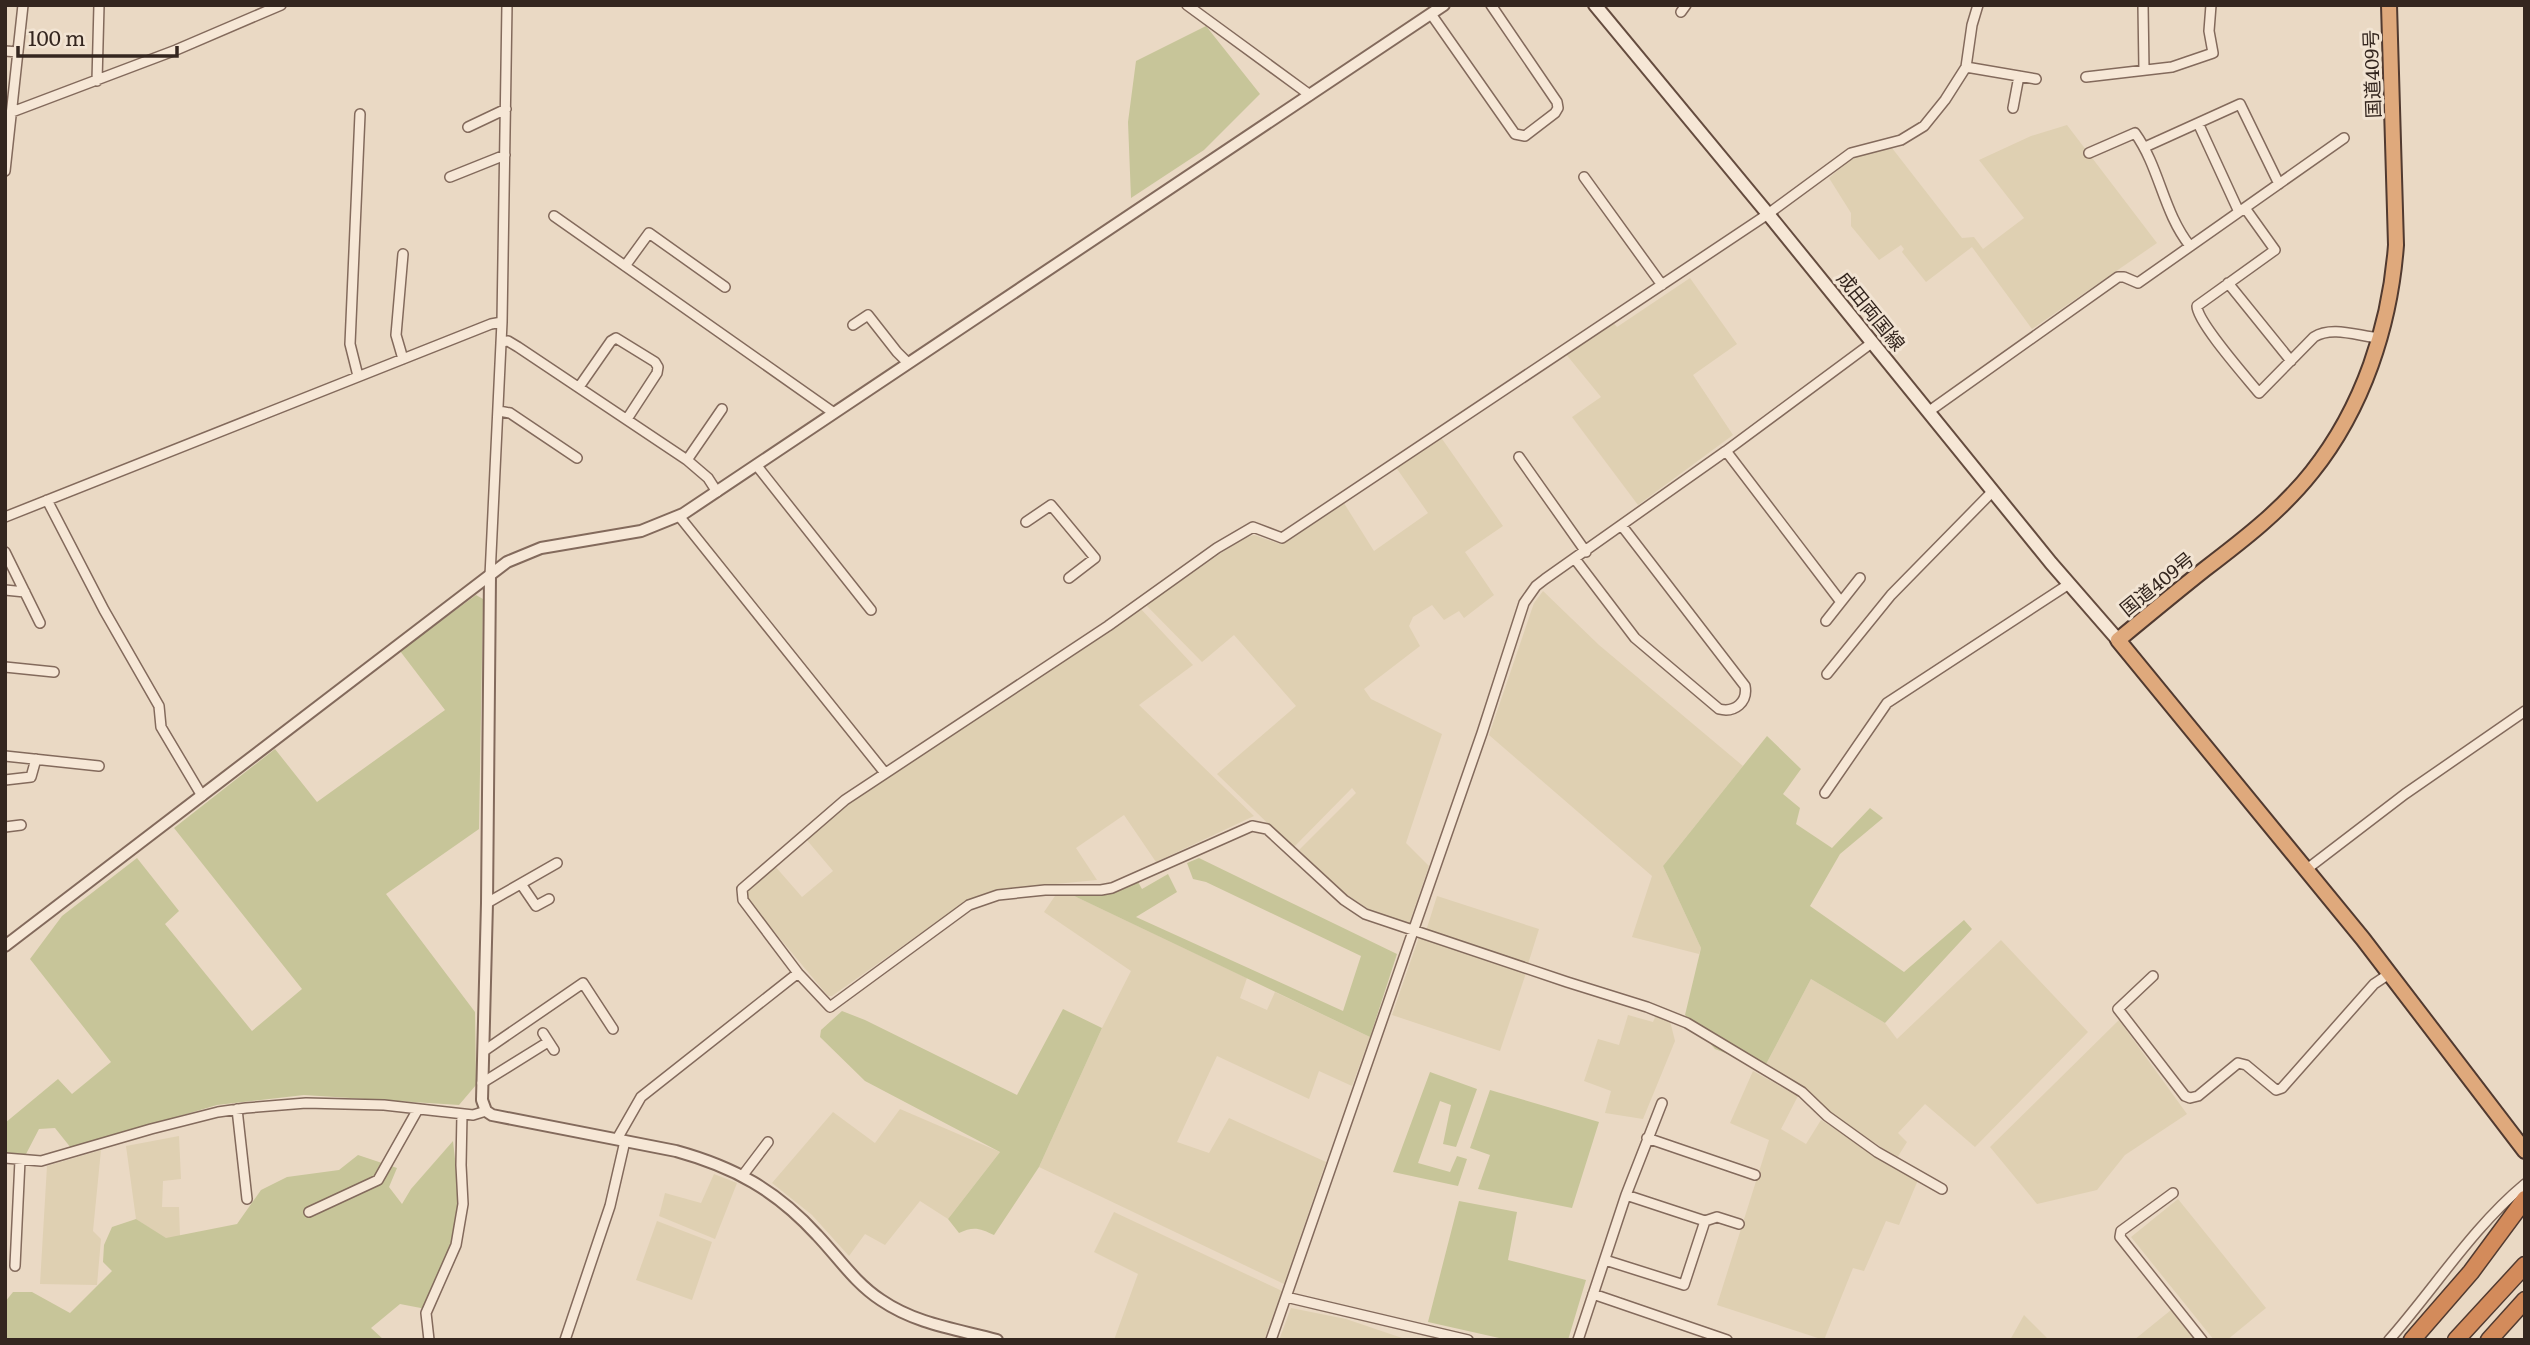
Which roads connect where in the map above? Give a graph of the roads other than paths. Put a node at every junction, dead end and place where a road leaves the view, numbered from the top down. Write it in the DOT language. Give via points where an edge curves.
graph roads {
  1 [pos="23,5"];
  2 [pos="99,5"];
  3 [pos="281,5"];
  4 [pos="507,5"];
  5 [pos="1187,5"];
  6 [pos="1444,5"];
  7 [pos="1490,5"];
  8 [pos="1595,5"];
  9 [pos="1978,5"];
  10 [pos="2143,5"];
  11 [pos="2210,5"];
  12 [pos="2389,5"];
  13 [pos="1431,14"];
  14 [pos="5,51"];
  15 [pos="18,52"];
  16 [pos="1966,67"];
  17 [pos="2144,70"];
  18 [pos="2019,76"];
  19 [pos="2086,77"];
  20 [pos="2036,79"];
  21 [pos="97,80"];
  22 [pos="1310,95"];
  23 [pos="2013,108"];
  24 [pos="506,109"];
  25 [pos="12,112"];
  26 [pos="360,114"];
  27 [pos="2198,123"];
  28 [pos="468,127"];
  29 [pos="2344,138"];
  30 [pos="2145,147"];
  31 [pos="2089,153"];
  32 [pos="505,155"];
  33 [pos="5,170"];
  34 [pos="450,177"];
  35 [pos="1584,177"];
  36 [pos="2278,184"];
  37 [pos="2242,210"];
  38 [pos="1768,214"];
  39 [pos="554,216"];
  40 [pos="2190,246"];
  41 [pos="403,254"];
  42 [pos="625,265"];
  43 [pos="2228,283"];
  44 [pos="1662,285"];
  45 [pos="725,287"];
  46 [pos="502,322"];
  47 [pos="853,325"];
  48 [pos="2381,338"];
  49 [pos="501,342"];
  50 [pos="1873,342"];
  51 [pos="403,359"];
  52 [pos="2291,360"];
  53 [pos="907,362"];
  54 [pos="358,376"];
  55 [pos="579,387"];
  56 [pos="722,409"];
  57 [pos="499,411"];
  58 [pos="1928,412"];
  59 [pos="834,413"];
  60 [pos="626,419"];
  61 [pos="1726,451"];
  62 [pos="1519,457"];
  63 [pos="577,458"];
  64 [pos="687,460"];
  65 [pos="757,466"];
  66 [pos="1993,491"];
  67 [pos="718,492"];
  68 [pos="47,500"];
  69 [pos="679,516"];
  70 [pos="5,517"];
  71 [pos="1026,523"];
  72 [pos="1622,526"];
  73 [pos="5,552"];
  74 [pos="1586,552"];
  75 [pos="1575,559"];
  76 [pos="489,576"];
  77 [pos="1069,578"];
  78 [pos="1860,578"];
  79 [pos="2069,584"];
  80 [pos="5,590"];
  81 [pos="25,592"];
  82 [pos="1841,602"];
  83 [pos="871,610"];
  84 [pos="1826,621"];
  85 [pos="40,623"];
  86 [pos="2118,640"];
  87 [pos="5,667"];
  88 [pos="54,672"];
  89 [pos="1827,674"];
  90 [pos="2525,711"];
  91 [pos="5,756"];
  92 [pos="36,759"];
  93 [pos="99,766"];
  94 [pos="885,773"];
  95 [pos="5,780"];
  96 [pos="1825,793"];
  97 [pos="202,796"];
  98 [pos="21,825"];
  99 [pos="5,827"];
  100 [pos="557,863"];
  101 [pos="2307,869"];
  102 [pos="521,884"];
  103 [pos="549,899"];
  104 [pos="487,903"];
  105 [pos="1413,931"];
  106 [pos="5,946"];
  107 [pos="798,973"];
  108 [pos="2389,974"];
  109 [pos="2153,976"];
  110 [pos="613,1028"];
  111 [pos="548,1042"];
  112 [pos="484,1051"];
  113 [pos="482,1083"];
  114 [pos="1662,1102"];
  115 [pos="237,1109"];
  116 [pos="418,1109"];
  117 [pos="486,1111"];
  118 [pos="462,1114"];
  119 [pos="1647,1138"];
  120 [pos="621,1140"];
  121 [pos="768,1142"];
  122 [pos="2525,1151"];
  123 [pos="5,1158"];
  124 [pos="20,1160"];
  125 [pos="743,1175"];
  126 [pos="1755,1175"];
  127 [pos="2525,1184"];
  128 [pos="1941,1189"];
  129 [pos="2173,1193"];
  130 [pos="1626,1195"];
  131 [pos="247,1199"];
  132 [pos="2525,1199"];
  133 [pos="309,1212"];
  134 [pos="1705,1222"];
  135 [pos="1739,1224"];
  136 [pos="1605,1260"];
  137 [pos="2525,1265"];
  138 [pos="15,1266"];
  139 [pos="1594,1294"];
  140 [pos="1286,1297"];
  141 [pos="2525,1300"];
  142 [pos="1447,1337"];
  143 [pos="429,1340"];
  144 [pos="565,1340"];
  145 [pos="997,1340"];
  146 [pos="1271,1340"];
  147 [pos="1468,1340"];
  148 [pos="1578,1340"];
  149 [pos="1727,1340"];
  150 [pos="2202,1340"];
  151 [pos="2389,1340"];
  152 [pos="2412,1340"];
  153 [pos="2456,1340"];
  154 [pos="2489,1340"];
  1 -- 15 [label="street"];
  2 -- 21 [label="street"];
  3 -- 21 [label="street"];
  4 -- 24 [label="street"];
  5 -- 22 [label="street"];
  6 -- 13 [label="street"];
  7 -- 13 [label="street" via="1557,102 1555,113 1525,136 1515,134"];
  8 -- 38 [label="main road, 成田両国線"];
  9 -- 16 [label="street"];
  10 -- 17 [label="street"];
  11 -- 17 [label="street" via="2213,53 2172,67"];
  12 -- 48 [label="highway, 国道409号" via="2396,233"];
  13 -- 22 [label="street"];
  14 -- 15 [label="street"];
  15 -- 25 [label="street"];
  16 -- 18 [label="street"];
  16 -- 38 [label="street" via="1924,126 1901,141 1851,153"];
  17 -- 19 [label="street"];
  18 -- 20 [label="street"];
  18 -- 23 [label="street"];
  21 -- 25 [label="street"];
  22 -- 53 [label="street"];
  24 -- 28 [label="street"];
  24 -- 32 [label="street"];
  25 -- 33 [label="street"];
  26 -- 54 [label="street" via="350,344"];
  27 -- 30 [label="street"];
  27 -- 36 [label="street" via="2240,104"];
  27 -- 37 [label="street"];
  29 -- 36 [label="street"];
  30 -- 31 [label="street" via="2135,133"];
  30 -- 40 [label="street" via="2174,223"];
  32 -- 34 [label="street"];
  32 -- 46 [label="street"];
  35 -- 44 [label="street"];
  36 -- 37 [label="street"];
  37 -- 40 [label="street"];
  37 -- 43 [label="street" via="2275,250"];
  38 -- 44 [label="street"];
  38 -- 50 [label="main road, 成田両国線"];
  39 -- 42 [label="street"];
  40 -- 58 [label="street" via="2138,283 2118,277"];
  41 -- 51 [label="street" via="396,335"];
  42 -- 45 [label="street" via="649,233"];
  42 -- 59 [label="street"];
  43 -- 52 [label="street"];
  43 -- 52 [label="street" via="2196,310 2259,393"];
  44 -- 94 [label="street" via="1282,538 1253,527 1217,548"];
  46 -- 49 [label="street"];
  46 -- 51 [label="street"];
  47 -- 53 [label="street" via="868,315"];
  48 -- 52 [label="street" via="2320,333"];
  48 -- 86 [label="highway, 国道409号" via="2356,401 2312,473 2240,542"];
  49 -- 55 [label="street" via="508,341"];
  49 -- 57 [label="street"];
  50 -- 58 [label="main road, 成田両国線"];
  50 -- 61 [label="street"];
  51 -- 54 [label="street"];
  53 -- 59 [label="street"];
  54 -- 68 [label="street"];
  55 -- 60 [label="street"];
  55 -- 60 [label="street" via="611,341 623,340 658,366"];
  56 -- 64 [label="street"];
  57 -- 63 [label="street" via="510,413"];
  57 -- 76 [label="street"];
  58 -- 66 [label="main road, 成田両国線"];
  59 -- 65 [label="street"];
  60 -- 64 [label="street"];
  61 -- 72 [label="street"];
  61 -- 82 [label="street"];
  62 -- 74 [label="street"];
  64 -- 67 [label="street"];
  65 -- 67 [label="street"];
  65 -- 83 [label="street"];
  66 -- 79 [label="main road, 成田両国線"];
  66 -- 89 [label="street" via="1891,595"];
  67 -- 69 [label="street"];
  68 -- 70 [label="street"];
  68 -- 97 [label="street" via="159,706 161,727"];
  69 -- 76 [label="street" via="641,531 541,548 507,562"];
  69 -- 94 [label="street"];
  71 -- 77 [label="street" via="1051,505 1095,558"];
  72 -- 74 [label="street"];
  72 -- 75 [label="street" via="1745,686 1740,704 1731,710 1719,709 1635,638"];
  73 -- 81 [label="street"];
  74 -- 75 [label="street"];
  75 -- 105 [label="street" via="1536,586 1524,603"];
  76 -- 97 [label="street"];
  76 -- 104 [label="street"];
  78 -- 82 [label="street"];
  79 -- 86 [label="main road, 成田両国線"];
  79 -- 96 [label="street" via="1887,703"];
  80 -- 81 [label="street"];
  81 -- 85 [label="street"];
  82 -- 84 [label="street"];
  86 -- 101 [label="highway, 国道409号"];
  87 -- 88 [label="street"];
  90 -- 101 [label="street"];
  91 -- 92 [label="street"];
  92 -- 93 [label="street"];
  92 -- 95 [label="street" via="31,777"];
  94 -- 107 [label="street" via="845,800 742,889 743,900"];
  97 -- 106 [label="street"];
  98 -- 99 [label="street"];
  100 -- 102 [label="street"];
  101 -- 108 [label="highway, 国道409号"];
  102 -- 103 [label="street" via="536,906"];
  102 -- 104 [label="street"];
  104 -- 112 [label="street"];
  105 -- 107 [label="street" via="1365,914 1266,829 1252,826 1112,888 998,895 969,905 830,1007"];
  105 -- 128 [label="street" via="1687,1023 1802,1092 1877,1152"];
  105 -- 140 [label="street"];
  107 -- 120 [label="street" via="641,1097"];
  108 -- 109 [label="street" via="2374,984 2283,1088 2276,1090 2238,1063 2190,1098 2118,1009"];
  108 -- 122 [label="highway, 国道409号"];
  110 -- 112 [label="street" via="583,983"];
  111 -- 113 [label="street"];
  112 -- 113 [label="street"];
  113 -- 117 [label="street"];
  114 -- 119 [label="street"];
  115 -- 116 [label="street" via="306,1103"];
  115 -- 124 [label="street" via="41,1161"];
  115 -- 131 [label="street"];
  116 -- 118 [label="street"];
  116 -- 133 [label="street" via="379,1180"];
  117 -- 118 [label="street"];
  117 -- 120 [label="street"];
  118 -- 143 [label="street" via="463,1204 456,1245 426,1312"];
  119 -- 126 [label="street"];
  119 -- 130 [label="street"];
  120 -- 125 [label="street" via="699,1157"];
  120 -- 144 [label="street" via="610,1206"];
  121 -- 125 [label="street"];
  123 -- 124 [label="street"];
  124 -- 138 [label="street"];
  125 -- 145 [label="street" via="786,1205 879,1299 919,1321"];
  127 -- 151 [label="street" via="2493,1213"];
  129 -- 150 [label="street" via="2121,1231 2120,1237"];
  130 -- 134 [label="street"];
  130 -- 136 [label="street"];
  132 -- 152 [label="highway" via="2471,1272"];
  134 -- 135 [label="street" via="1717,1217"];
  134 -- 136 [label="street" via="1684,1286"];
  136 -- 139 [label="street"];
  137 -- 153 [label="highway"];
  139 -- 148 [label="street"];
  139 -- 149 [label="street"];
  140 -- 142 [label="street"];
  140 -- 146 [label="street"];
  141 -- 154 [label="highway"];
  142 -- 147 [label="street"];
}
